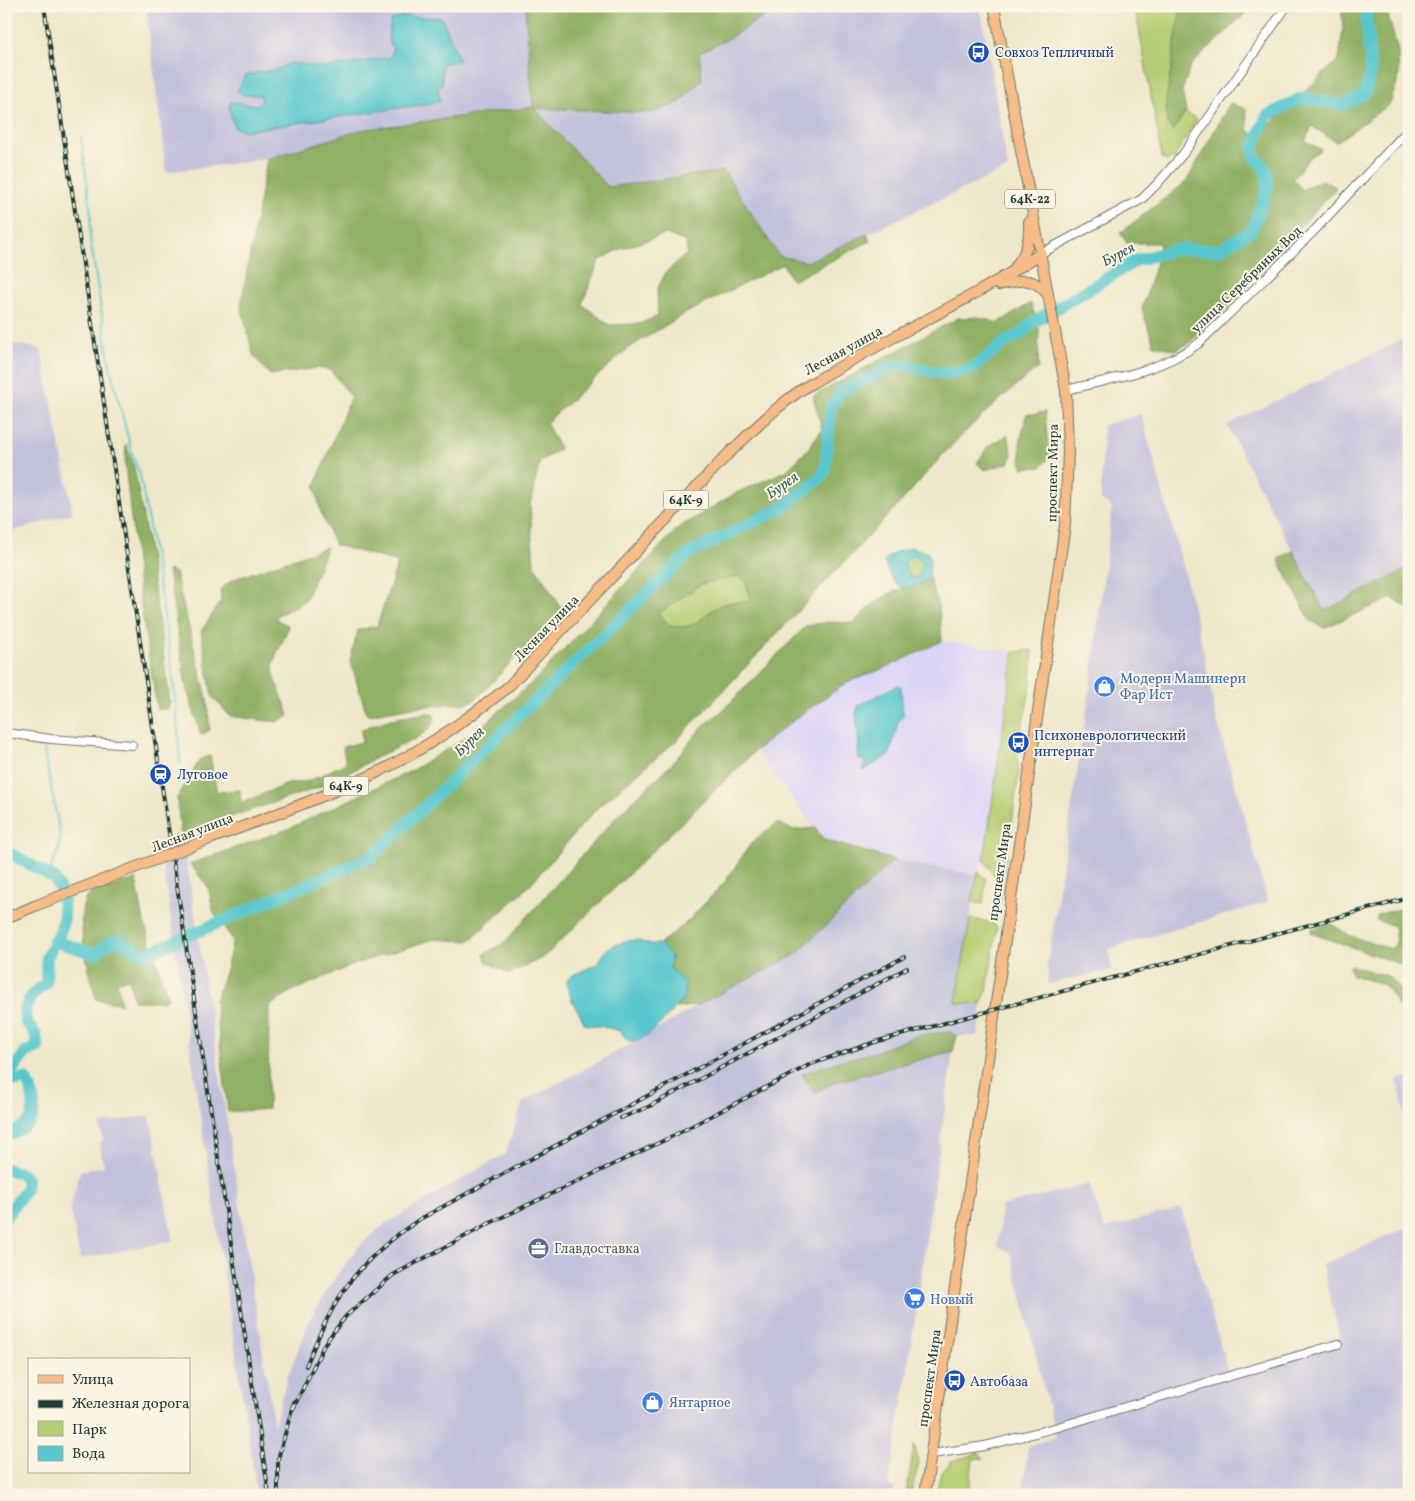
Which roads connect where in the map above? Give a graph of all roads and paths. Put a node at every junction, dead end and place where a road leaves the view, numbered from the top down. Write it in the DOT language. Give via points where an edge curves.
graph roads {
  1 [pos="994,6"];
  2 [pos="1287,6"];
  3 [pos="1409,129"];
  4 [pos="1028,188"];
  5 [pos="1040,254"];
  6 [pos="1007,276"];
  7 [pos="986,288"];
  8 [pos="1049,300"];
  9 [pos="1066,390"];
  10 [pos="6,733"];
  11 [pos="132,746"];
  12 [pos="6,918"];
  13 [pos="1338,1344"];
  14 [pos="932,1454"];
  15 [pos="925,1495"];
  1 -- 4 [label="main road, 64К-22"];
  2 -- 5 [label="street" via="1184,153 1158,183 1142,199"];
  3 -- 9 [label="street, улица Серебряных Вод" via="1312,232 1198,344 1156,366"];
  4 -- 5 [label="main road, 64К-22"];
  4 -- 6 [label="main road" via="1028,244 1024,256"];
  5 -- 6 [label="main road, Лесная улица / 64К-9"];
  5 -- 8 [label="main road, проспект Мира"];
  6 -- 7 [label="main road, Лесная улица / 64К-9"];
  7 -- 8 [label="main road" via="1032,280"];
  7 -- 12 [label="main road, Лесная улица / 64К-9, bridge" via="807,386 761,423 508,687 433,741 316,800"];
  8 -- 9 [label="main road, проспект Мира"];
  9 -- 14 [label="main road, проспект Мира" via="1065,525"];
  10 -- 11 [label="street"];
  13 -- 14 [label="street" via="1049,1429 969,1449"];
  14 -- 15 [label="main road, проспект Мира"];
}
